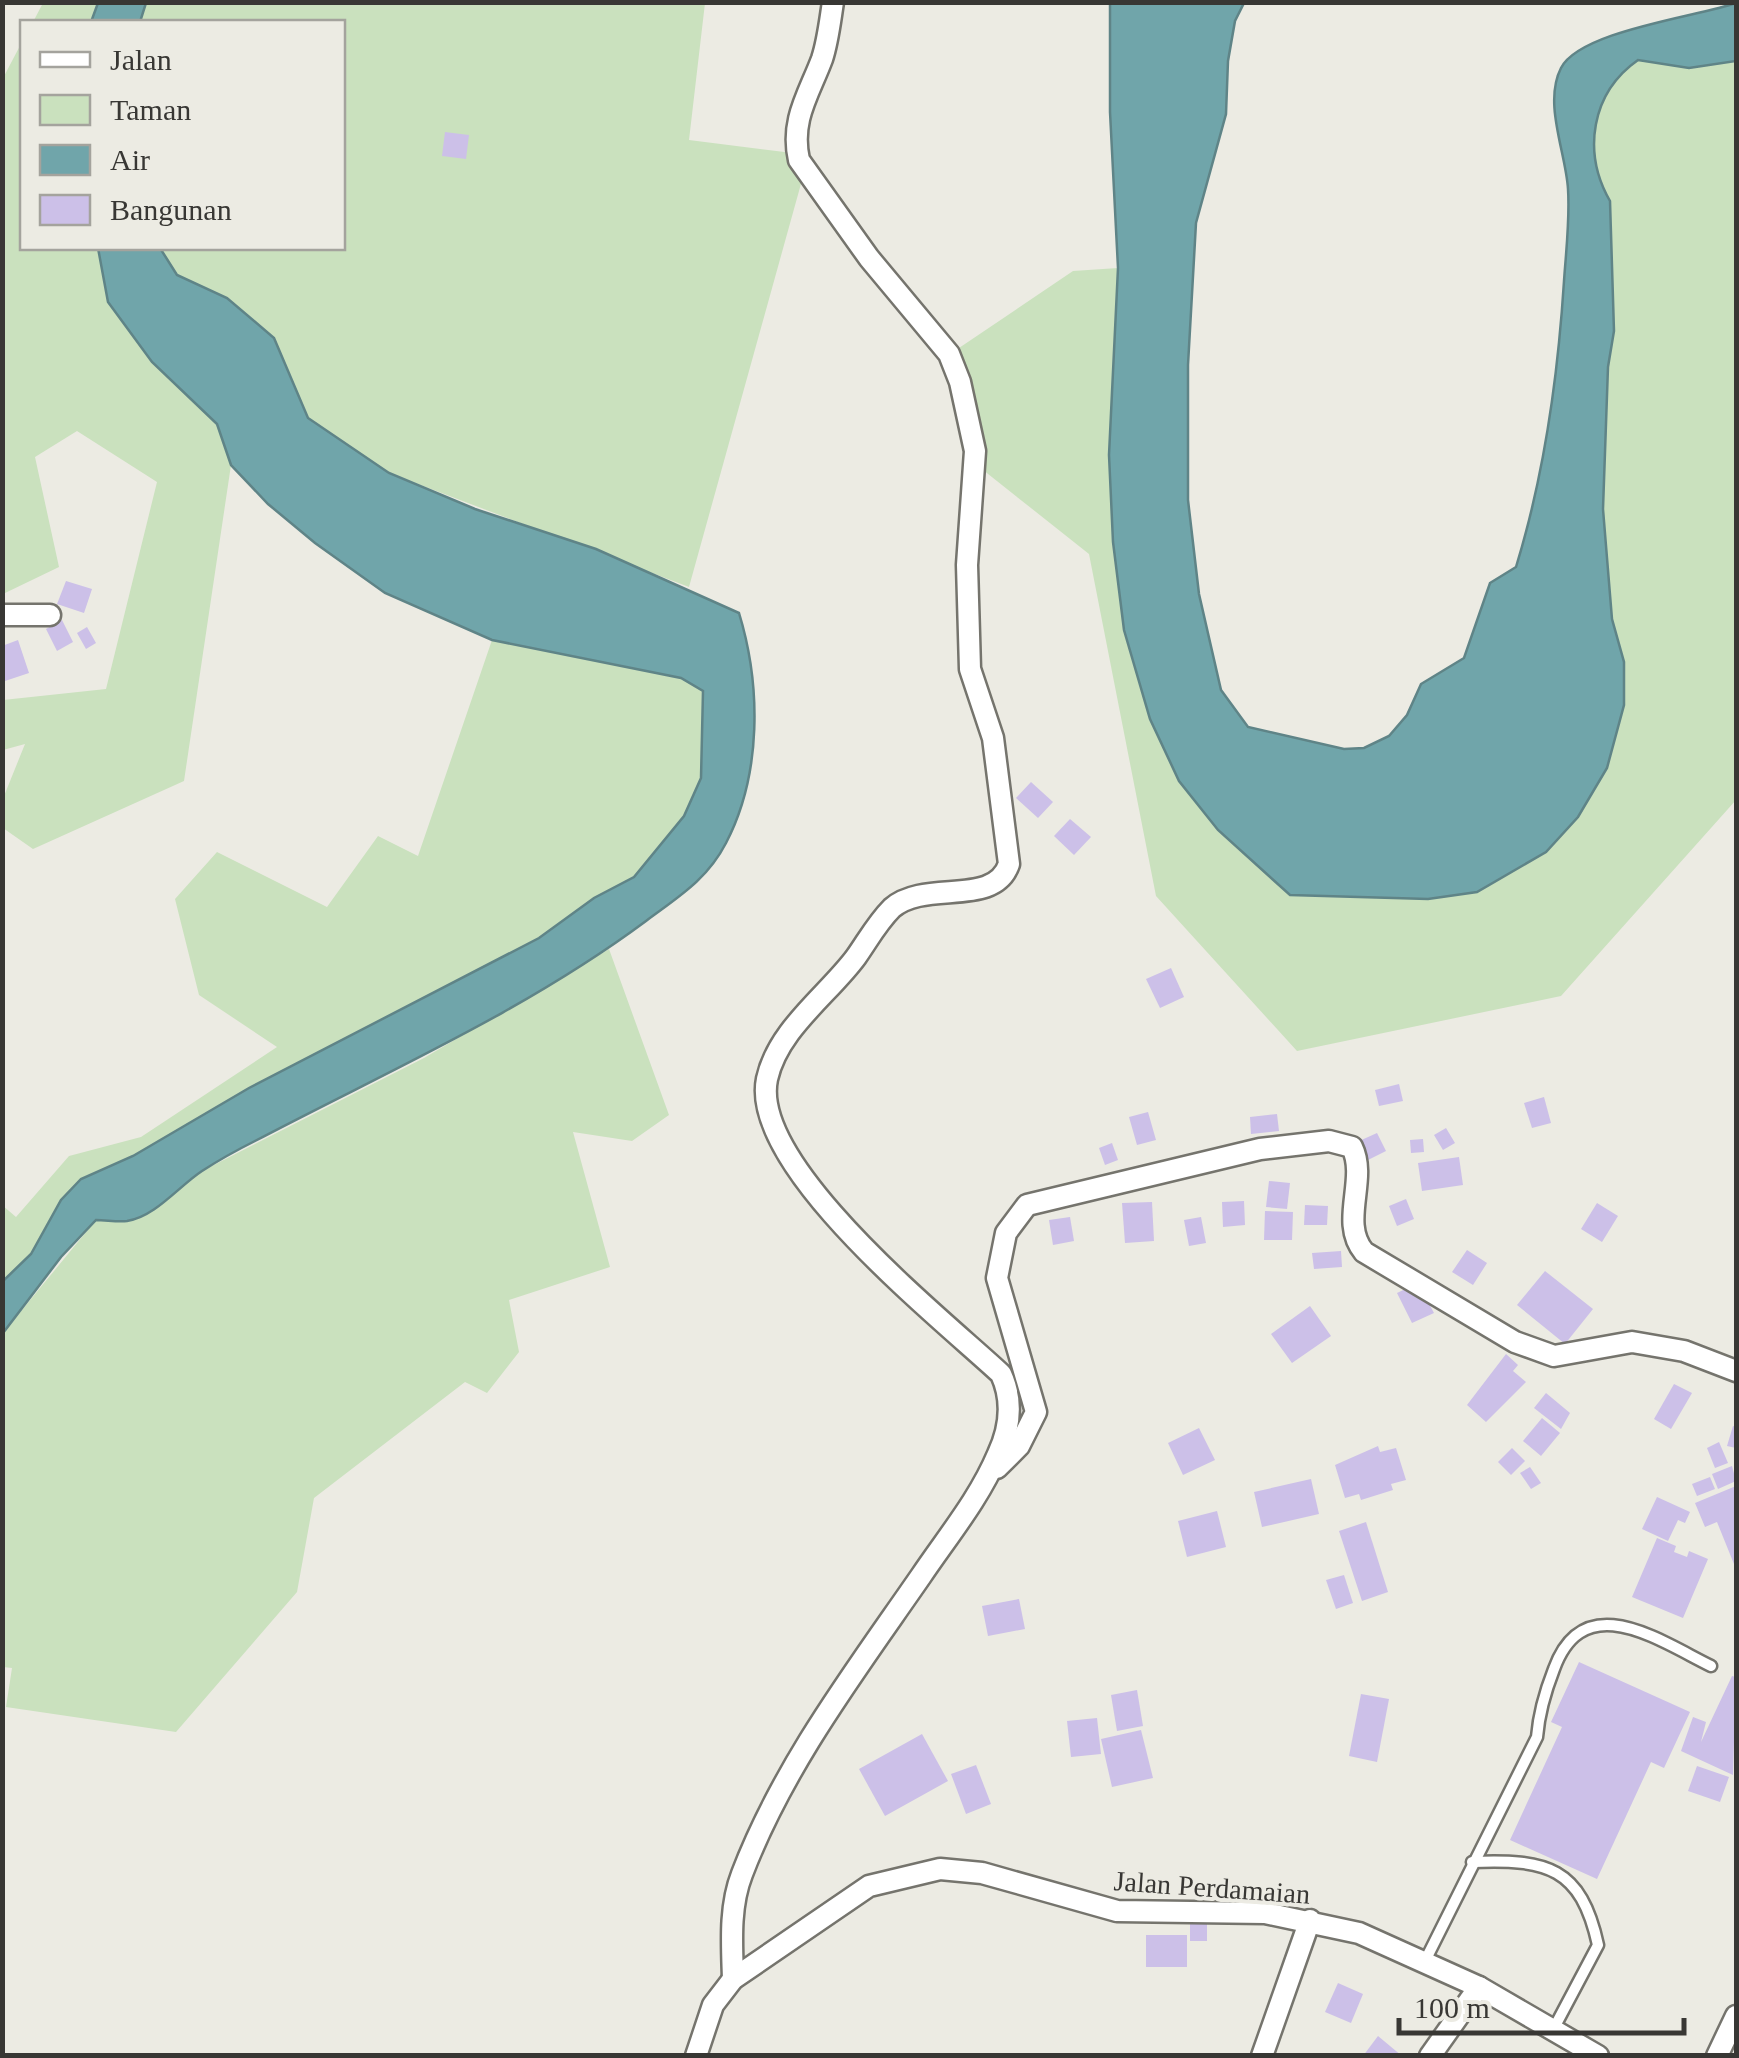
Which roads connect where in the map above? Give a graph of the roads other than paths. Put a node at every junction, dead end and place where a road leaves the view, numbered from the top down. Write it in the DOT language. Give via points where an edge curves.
graph roads {
  1 [pos="833,2"];
  2 [pos="2,615"];
  3 [pos="50,615"];
  4 [pos="1736,1371"];
  5 [pos="988,1476"];
  6 [pos="1711,1666"];
  7 [pos="1472,1862"];
  8 [pos="1310,1920"];
  9 [pos="1425,1961"];
  10 [pos="733,1980"];
  11 [pos="1479,1987"];
  12 [pos="1736,2016"];
  13 [pos="1554,2028"];
  14 [pos="696,2056"];
  15 [pos="1262,2056"];
  16 [pos="1430,2056"];
  17 [pos="1598,2056"];
  18 [pos="1717,2056"];
  1 -- 5 [label="street" via="824,54 799,112 796,147 810,177 949,354 960,382 975,450 966,565 970,669 993,738 1009,864 988,887 918,894 892,908 781,1049 766,1081 767,1103 825,1209 1002,1374 1009,1416"];
  2 -- 3 [label="street"];
  4 -- 5 [label="street" via="1656,1344 1554,1356 1516,1342 1364,1252 1353,1230 1352,1147 1301,1143 1148,1172 1078,1195 1038,1200 1020,1212 1006,1232 996,1278 1036,1412 1019,1446"];
  5 -- 10 [label="street" via="854,1673 760,1831 740,1879"];
  6 -- 7 [label="lane" via="1627,1628 1582,1628 1560,1652 1536,1737"];
  7 -- 9 [label="lane"];
  7 -- 13 [label="lane" via="1519,1860 1565,1878 1589,1904 1598,1945"];
  8 -- 9 [label="street, Jalan Perdamaian"];
  8 -- 10 [label="street, Jalan Perdamaian" via="1117,1911 982,1873 940,1869 869,1886"];
  8 -- 15 [label="street"];
  9 -- 11 [label="street, Jalan Perdamaian"];
  10 -- 14 [label="street, Jalan Perdamaian" via="714,2005"];
  11 -- 13 [label="street, Jalan Perdamaian"];
  11 -- 16 [label="street"];
  12 -- 18 [label="street"];
  13 -- 17 [label="street, Jalan Perdamaian"];
}
